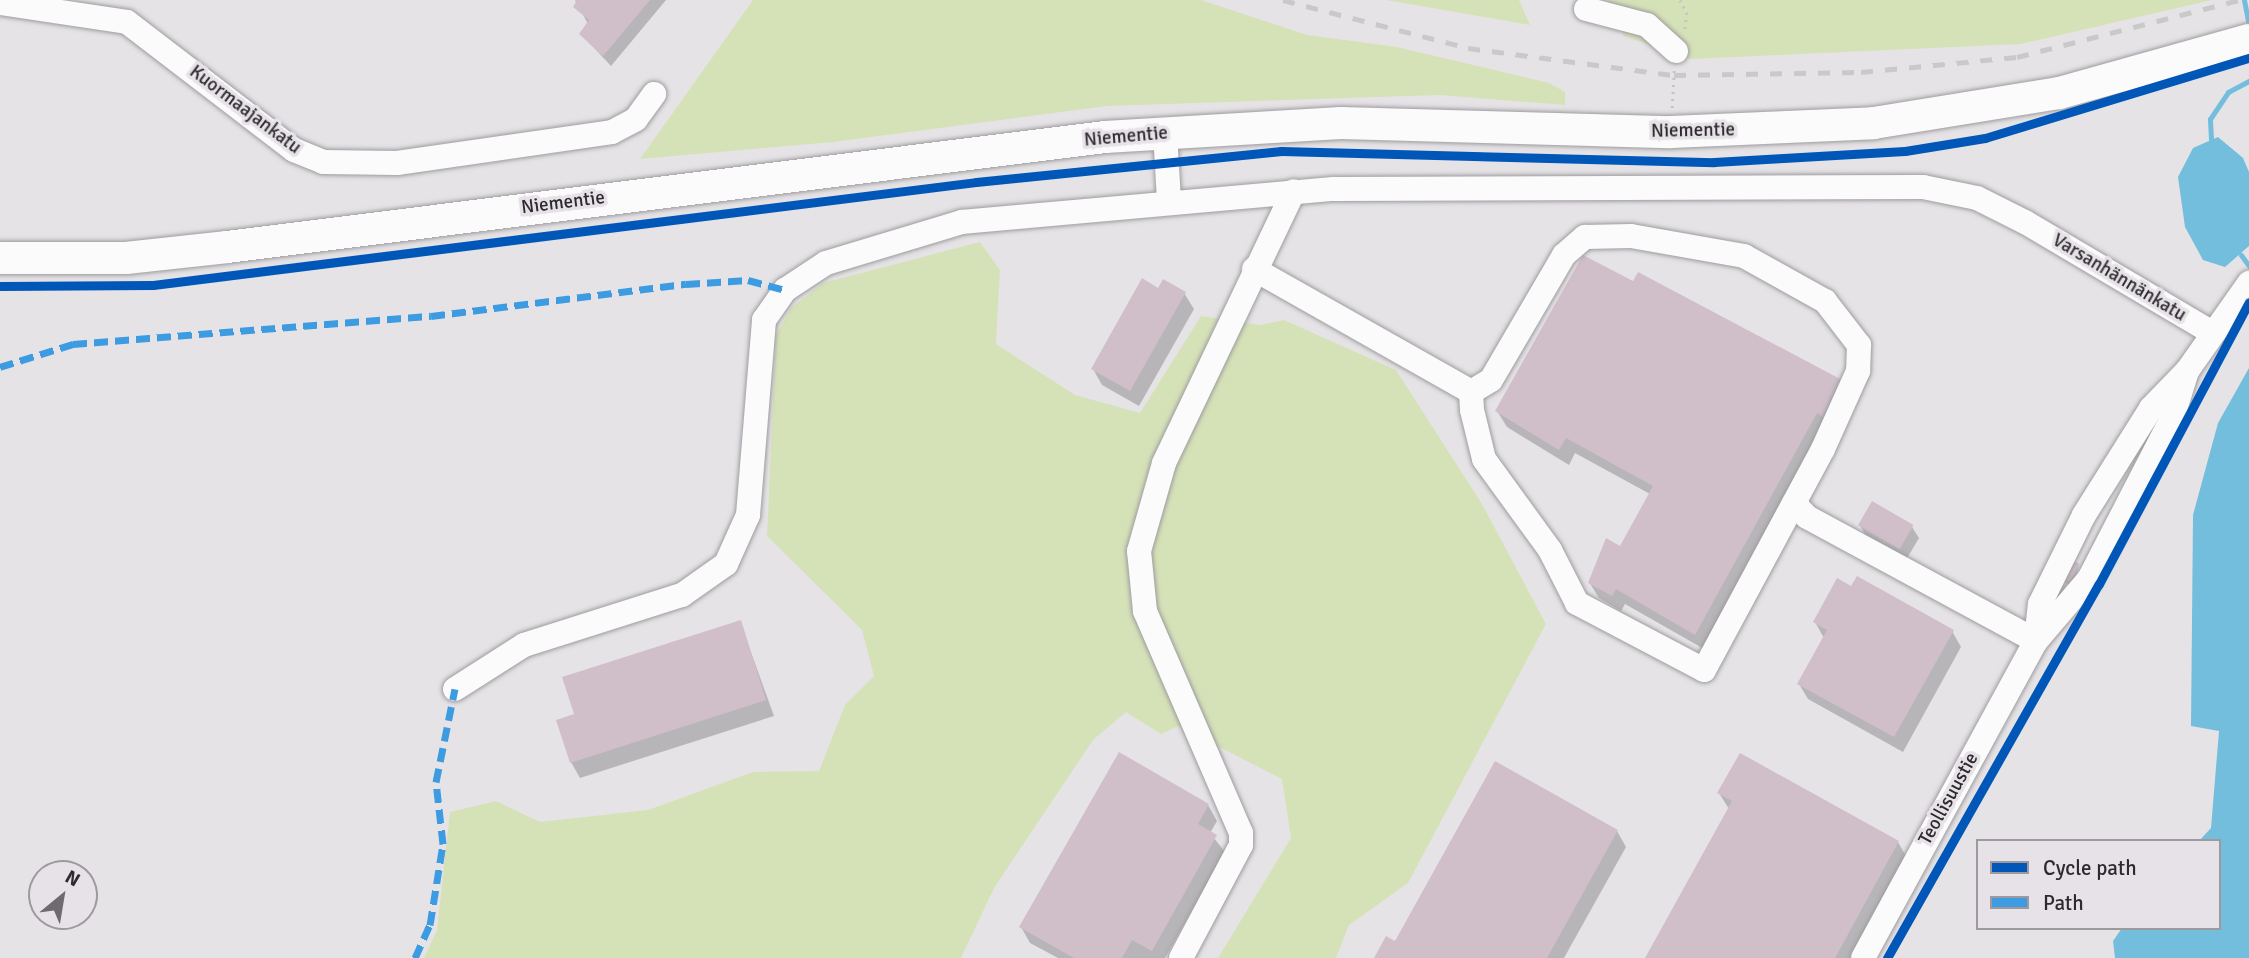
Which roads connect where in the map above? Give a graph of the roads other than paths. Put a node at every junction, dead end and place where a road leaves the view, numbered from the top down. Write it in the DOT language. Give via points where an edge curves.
graph roads {
  1 [pos="0,3"];
  2 [pos="1586,9"];
  3 [pos="2249,40"];
  4 [pos="1676,51"];
  5 [pos="654,94"];
  6 [pos="1165,133"];
  7 [pos="1294,191"];
  8 [pos="1169,201"];
  9 [pos="0,258"];
  10 [pos="1254,269"];
  11 [pos="2249,284"];
  12 [pos="2213,333"];
  13 [pos="2186,371"];
  14 [pos="1471,392"];
  15 [pos="1794,503"];
  16 [pos="2036,641"];
  17 [pos="455,689"];
  18 [pos="1181,958"];
  19 [pos="1863,958"];
  1 -- 5 [label="street, Kuormaajankatu" via="127,22 294,150 323,162 397,163 612,132 636,119"];
  2 -- 4 [label="street" via="1647,25"];
  3 -- 6 [label="main road, Niementie" via="2157,70 2059,93 1874,123 1671,132 1341,123"];
  6 -- 8 [label="street"];
  6 -- 9 [label="main road, Niementie" via="126,258"];
  7 -- 8 [label="street, Varsanhännänkatu"];
  7 -- 10 [label="street"];
  7 -- 12 [label="street, Varsanhännänkatu" via="1923,187 1977,198 2025,222"];
  8 -- 17 [label="street, Varsanhännänkatu" via="962,222 826,263 785,290 764,320 748,515 726,564 682,595 524,645"];
  10 -- 14 [label="street"];
  10 -- 18 [label="street" via="1164,463 1139,551 1145,611 1241,833 1241,845"];
  11 -- 12 [label="street, Teollisuustie"];
  12 -- 13 [label="street, Teollisuustie"];
  13 -- 16 [label="street, Teollisuustie" via="2173,416 2088,579"];
  13 -- 16 [label="street, Teollisuustie" via="2151,408 2056,563 2039,604"];
  14 -- 15 [label="street" via="1484,459 1550,550 1577,604 1704,670"];
  14 -- 15 [label="street" via="1491,380 1564,254 1585,237 1631,236 1744,256 1825,300 1859,345 1858,371"];
  15 -- 16 [label="street" via="1807,517"];
  16 -- 19 [label="street, Teollisuustie"];
}
